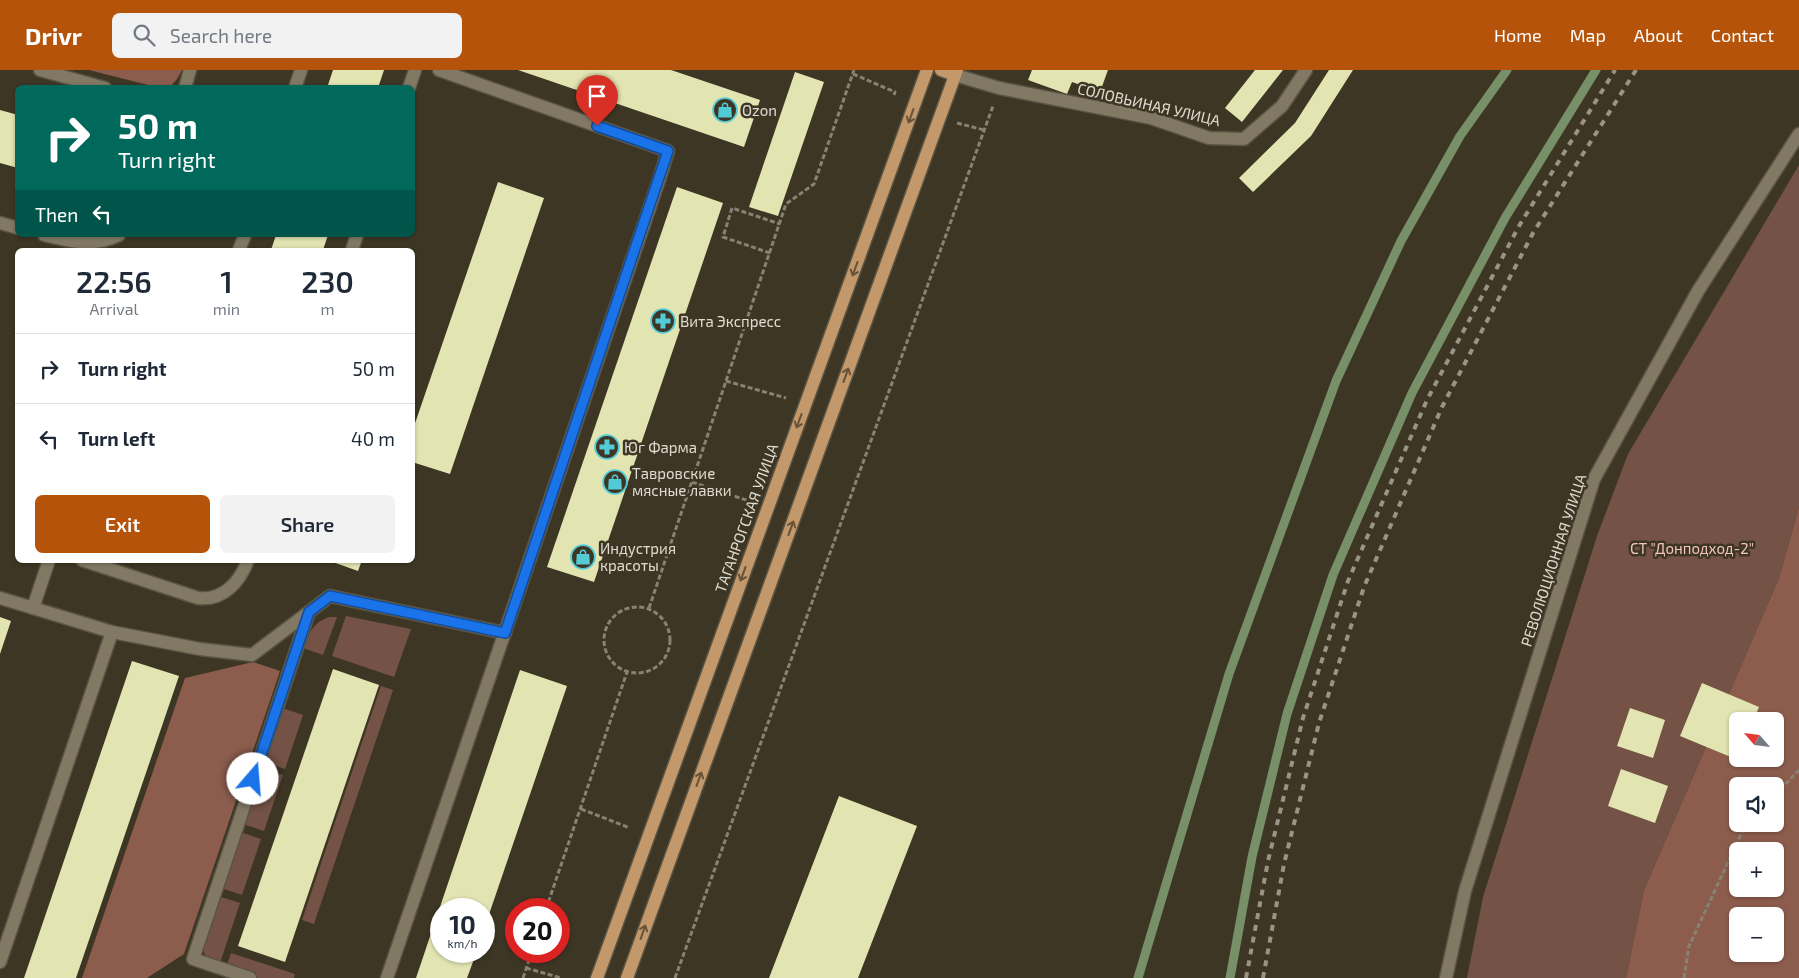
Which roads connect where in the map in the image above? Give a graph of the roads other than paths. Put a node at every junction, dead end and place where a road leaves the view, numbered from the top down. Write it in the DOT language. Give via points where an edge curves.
graph roads {
  1 [pos="40,70"];
  2 [pos="190,70"];
  3 [pos="302,70"];
  4 [pos="415,70"];
  5 [pos="439,70"];
  6 [pos="927,70"];
  7 [pos="941,70"];
  8 [pos="1306,70"];
  9 [pos="956,72"];
  10 [pos="94,85"];
  11 [pos="186,85"];
  12 [pos="297,85"];
  13 [pos="409,85"];
  14 [pos="1799,134"];
  15 [pos="0,223"];
  16 [pos="15,227"];
  17 [pos="52,237"];
  18 [pos="115,237"];
  19 [pos="48,563"];
  20 [pos="92,563"];
  21 [pos="246,563"];
  22 [pos="0,598"];
  23 [pos="33,608"];
  24 [pos="309,612"];
  25 [pos="112,632"];
  26 [pos="505,633"];
  27 [pos="0,962"];
  28 [pos="250,978"];
  29 [pos="387,978"];
  30 [pos="597,978"];
  31 [pos="627,978"];
  32 [pos="1446,978"];
  1 -- 10 [label="lane"];
  2 -- 11 [label="lane"];
  3 -- 12 [label="lane"];
  4 -- 13 [label="lane"];
  5 -- 26 [label="lane" via="668,151"];
  6 -- 30 [label="main road, ТАГАНРОГСКАЯ УЛИЦА, one-way"];
  7 -- 9 [label="main road"];
  8 -- 9 [label="lane, СОЛОВЬИНАЯ УЛИЦА" via="1282,106 1244,139 1209,138 1151,118 999,88"];
  31 -- 9 [label="main road, one-way"];
  14 -- 32 [label="lane, РЕВОЛЮЦИОННАЯ УЛИЦА" via="1698,290 1594,479 1465,891"];
  15 -- 16 [label="lane"];
  17 -- 18 [label="lane" via="76,243 106,242"];
  19 -- 23 [label="lane"];
  20 -- 21 [label="lane" via="207,599 229,589"];
  22 -- 23 [label="lane"];
  23 -- 25 [label="lane"];
  24 -- 25 [label="lane" via="252,655 200,649"];
  24 -- 26 [label="lane" via="330,596"];
  24 -- 28 [label="lane" via="193,959"];
  25 -- 27 [label="lane"];
  26 -- 29 [label="lane"];
}
